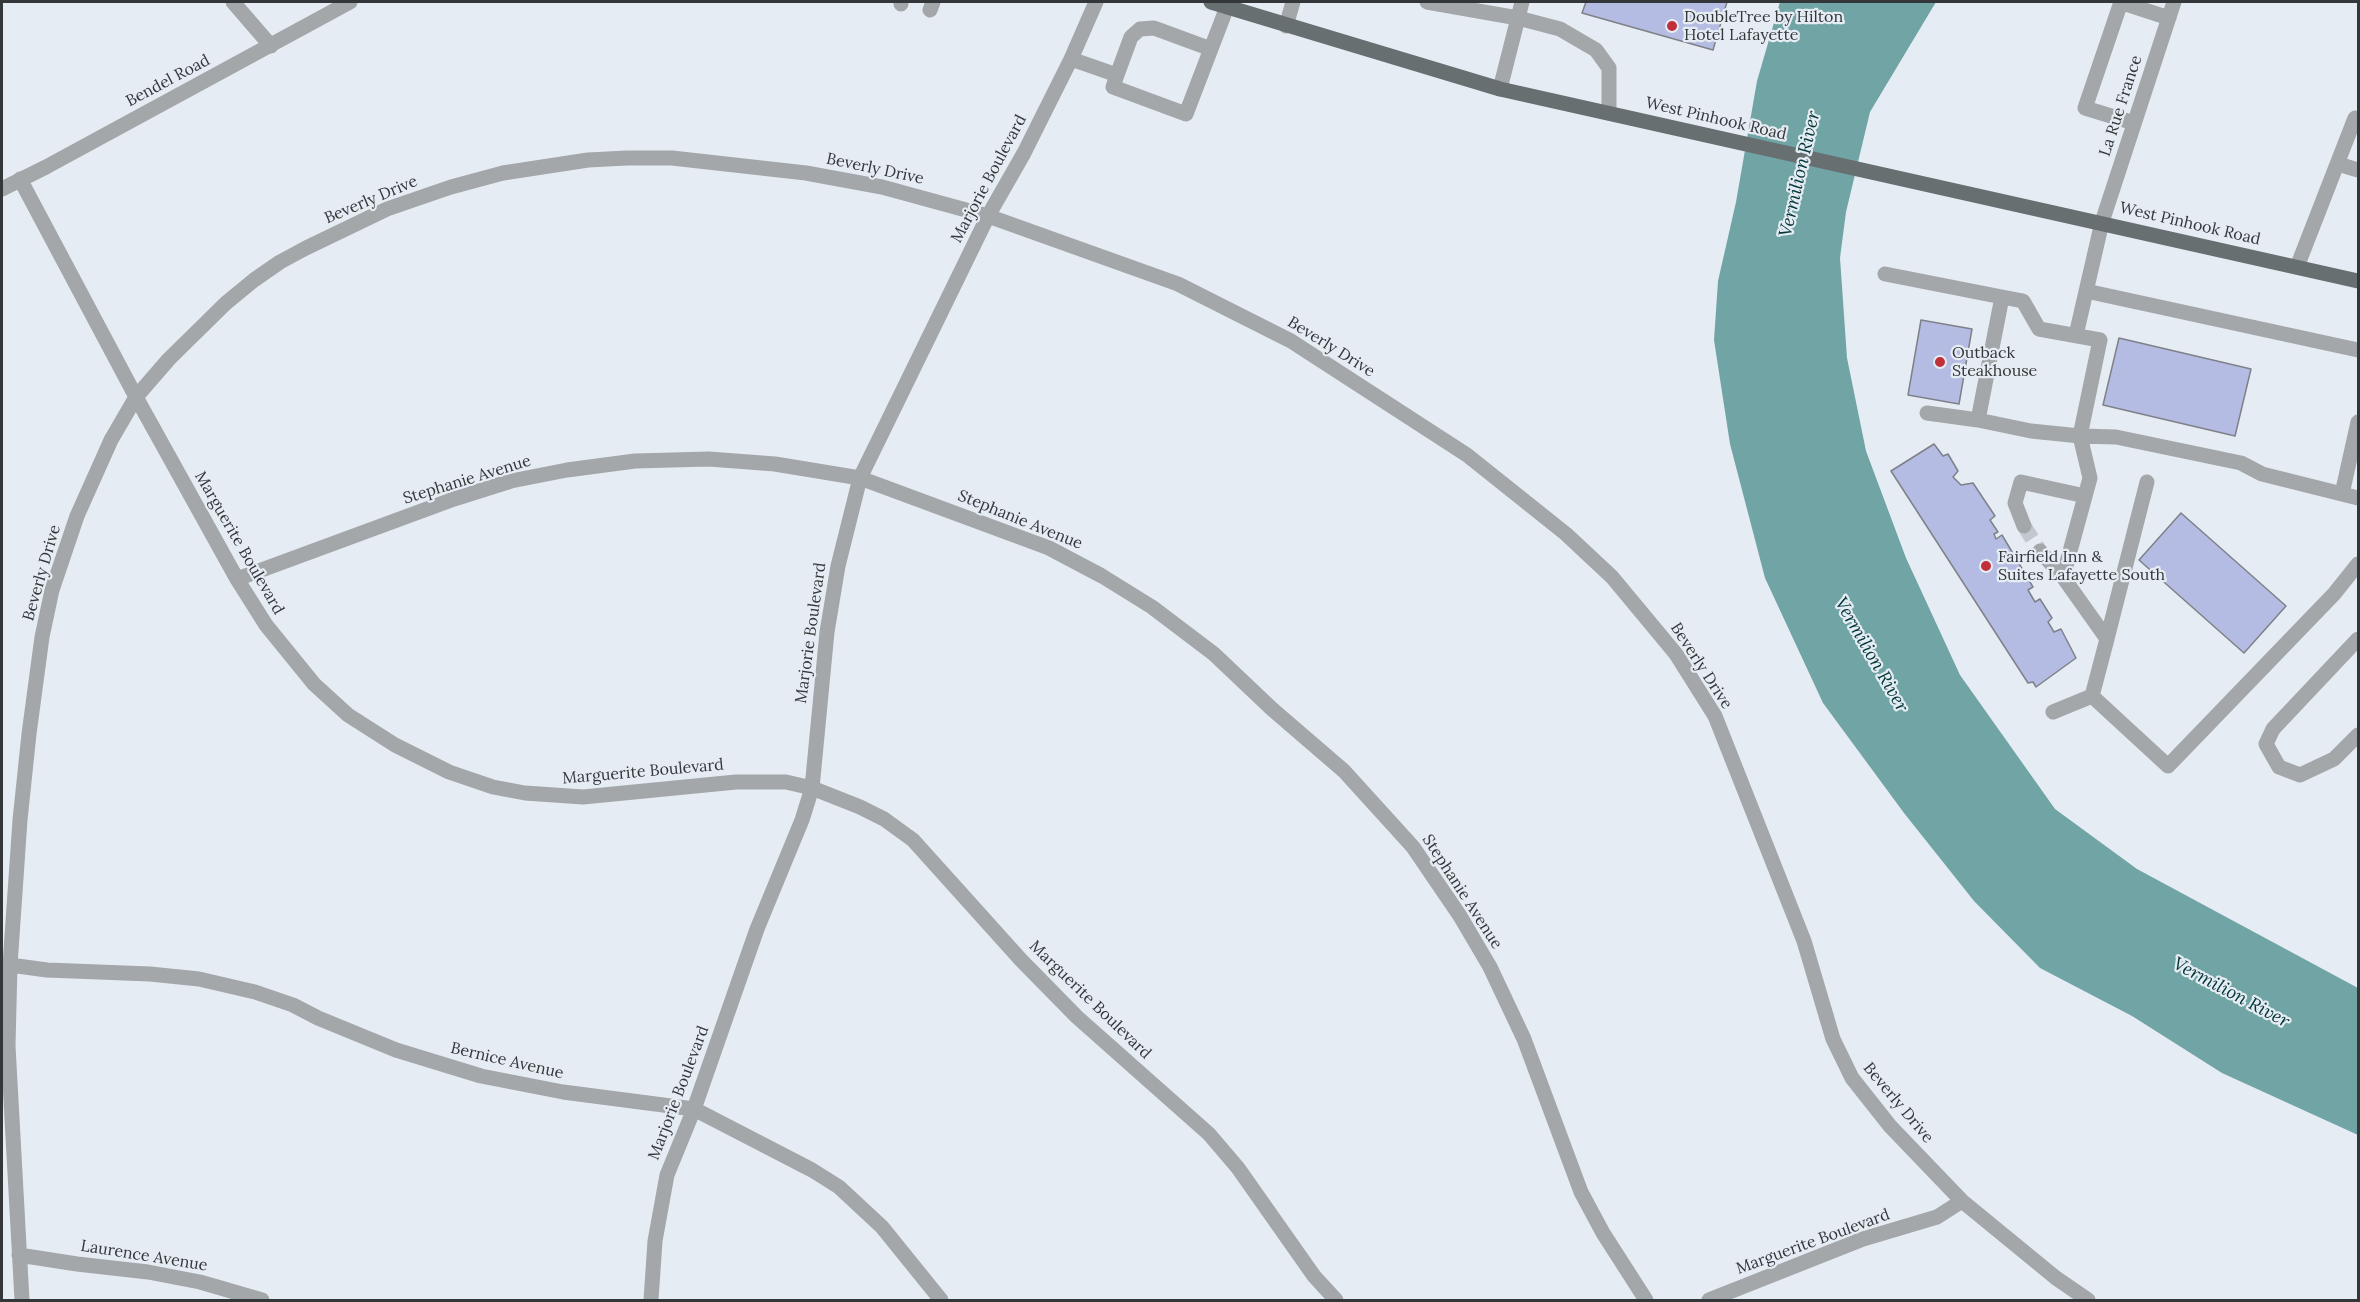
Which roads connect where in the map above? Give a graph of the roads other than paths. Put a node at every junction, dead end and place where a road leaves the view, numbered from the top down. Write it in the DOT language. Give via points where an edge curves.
graph roads {
  1 [pos="233,2"];
  2 [pos="1096,2"];
  3 [pos="1211,2"];
  4 [pos="1293,2"];
  5 [pos="1427,2"];
  6 [pos="1522,2"];
  7 [pos="2120,2"];
  8 [pos="2174,2"];
  9 [pos="345,3"];
  10 [pos="1227,7"];
  11 [pos="1518,18"];
  12 [pos="2169,18"];
  13 [pos="1286,26"];
  14 [pos="271,46"];
  15 [pos="1211,50"];
  16 [pos="1071,58"];
  17 [pos="1117,75"];
  18 [pos="1500,89"];
  19 [pos="1609,113"];
  20 [pos="2358,120"];
  21 [pos="2134,123"];
  22 [pos="2338,164"];
  23 [pos="2358,170"];
  24 [pos="20,179"];
  25 [pos="2,189"];
  26 [pos="988,216"];
  27 [pos="2102,222"];
  28 [pos="2297,267"];
  29 [pos="1885,274"];
  30 [pos="2358,281"];
  31 [pos="2086,291"];
  32 [pos="2002,297"];
  33 [pos="2076,335"];
  34 [pos="2358,350"];
  35 [pos="136,397"];
  36 [pos="1927,413"];
  37 [pos="1978,420"];
  38 [pos="2358,422"];
  39 [pos="2080,436"];
  40 [pos="860,478"];
  41 [pos="2147,482"];
  42 [pos="2342,494"];
  43 [pos="2085,496"];
  44 [pos="2358,498"];
  45 [pos="2024,526"];
  46 [pos="2040,551"];
  47 [pos="2358,564"];
  48 [pos="2063,577"];
  49 [pos="237,579"];
  50 [pos="2107,639"];
  51 [pos="2358,639"];
  52 [pos="2092,696"];
  53 [pos="2053,712"];
  54 [pos="2358,735"];
  55 [pos="812,788"];
  56 [pos="10,965"];
  57 [pos="694,1109"];
  58 [pos="1962,1201"];
  59 [pos="19,1255"];
  60 [pos="22,1300"];
  61 [pos="262,1300"];
  62 [pos="651,1300"];
  63 [pos="941,1300"];
  64 [pos="1336,1300"];
  65 [pos="1646,1300"];
  66 [pos="1709,1300"];
  67 [pos="2088,1300"];
  1 -- 14 [label="street"];
  2 -- 16 [label="street, Marjorie Boulevard"];
  3 -- 10 [label="main road, West Pinhook Road"];
  4 -- 13 [label="street"];
  5 -- 11 [label="street"];
  6 -- 11 [label="street"];
  7 -- 12 [label="street"];
  7 -- 21 [label="street" via="2085,108"];
  8 -- 12 [label="street, La Rue France"];
  9 -- 14 [label="street, Bendel Road"];
  10 -- 13 [label="main road, West Pinhook Road"];
  10 -- 15 [label="street"];
  11 -- 18 [label="street"];
  11 -- 19 [label="street" via="1560,29 1596,50 1609,68"];
  12 -- 21 [label="street, La Rue France"];
  13 -- 18 [label="main road, West Pinhook Road"];
  14 -- 24 [label="street, Bendel Road"];
  15 -- 17 [label="street" via="1154,28 1140,29 1131,37"];
  15 -- 17 [label="street" via="1186,114 1113,87"];
  16 -- 17 [label="street"];
  16 -- 26 [label="street, Marjorie Boulevard"];
  18 -- 19 [label="main road, West Pinhook Road"];
  19 -- 27 [label="main road, West Pinhook Road"];
  20 -- 22 [label="street" via="2355,118"];
  21 -- 27 [label="street, La Rue France"];
  22 -- 23 [label="street"];
  22 -- 28 [label="street"];
  24 -- 25 [label="street, Bendel Road"];
  24 -- 35 [label="street, Marguerite Boulevard"];
  26 -- 35 [label="street, Beverly Drive" via="882,187 828,177 672,158 588,160 503,173 387,209 280,262 226,303"];
  26 -- 40 [label="street, Marjorie Boulevard"];
  26 -- 58 [label="street, Beverly Drive" via="1178,284 1292,341 1467,455 1566,534 1612,577 1676,654 1714,716 1804,941 1825,1018 1845,1066 1890,1126"];
  27 -- 28 [label="main road, West Pinhook Road"];
  27 -- 31 [label="street, La Rue France"];
  28 -- 30 [label="main road, West Pinhook Road"];
  29 -- 32 [label="street"];
  31 -- 33 [label="street, La Rue France"];
  31 -- 34 [label="street"];
  32 -- 33 [label="street" via="2023,301 2039,329"];
  32 -- 37 [label="street"];
  33 -- 39 [label="street" via="2100,340"];
  35 -- 49 [label="street, Marguerite Boulevard"];
  35 -- 56 [label="street, Beverly Drive" via="111,440 77,516 52,590 28,734"];
  36 -- 37 [label="street"];
  37 -- 39 [label="street"];
  38 -- 42 [label="street"];
  39 -- 42 [label="street" via="2116,436 2241,463 2262,474"];
  39 -- 43 [label="street" via="2090,478"];
  40 -- 49 [label="street, Stephanie Avenue" via="709,459 635,461 567,470 511,481 454,499"];
  40 -- 55 [label="street, Marjorie Boulevard" via="838,566 827,632"];
  40 -- 65 [label="street, Stephanie Avenue" via="1049,548 1102,576 1215,654 1344,771 1413,847 1490,967 1524,1039 1581,1192"];
  41 -- 50 [label="street"];
  42 -- 44 [label="street"];
  43 -- 45 [label="street" via="2021,482 2015,503"];
  43 -- 48 [label="street"];
  46 -- 48 [label="street"];
  47 -- 52 [label="street" via="2334,594 2168,766"];
  48 -- 50 [label="street"];
  49 -- 55 [label="street, Marguerite Boulevard" via="266,625 314,684 348,715 395,745 468,779 556,797 745,782 786,782"];
  50 -- 52 [label="street"];
  51 -- 54 [label="street" via="2273,729 2266,744 2279,767 2300,775 2334,759"];
  52 -- 53 [label="street"];
  55 -- 57 [label="street, Marjorie Boulevard"];
  55 -- 64 [label="street, Marguerite Boulevard" via="884,819 913,840 1077,1017 1209,1134"];
  56 -- 57 [label="street, Bernice Avenue" via="199,979 293,1005 396,1050 482,1076 563,1092"];
  56 -- 59 [label="street, Beverly Drive" via="8,1046"];
  57 -- 62 [label="street, Marjorie Boulevard" via="662,1193"];
  57 -- 63 [label="street, Bernice Avenue" via="838,1187 882,1227"];
  58 -- 66 [label="street, Marguerite Boulevard" via="1937,1217 1863,1239"];
  58 -- 67 [label="street, Beverly Drive"];
  59 -- 60 [label="street, Beverly Drive"];
  59 -- 61 [label="street, Laurence Avenue" via="148,1272"];
}
